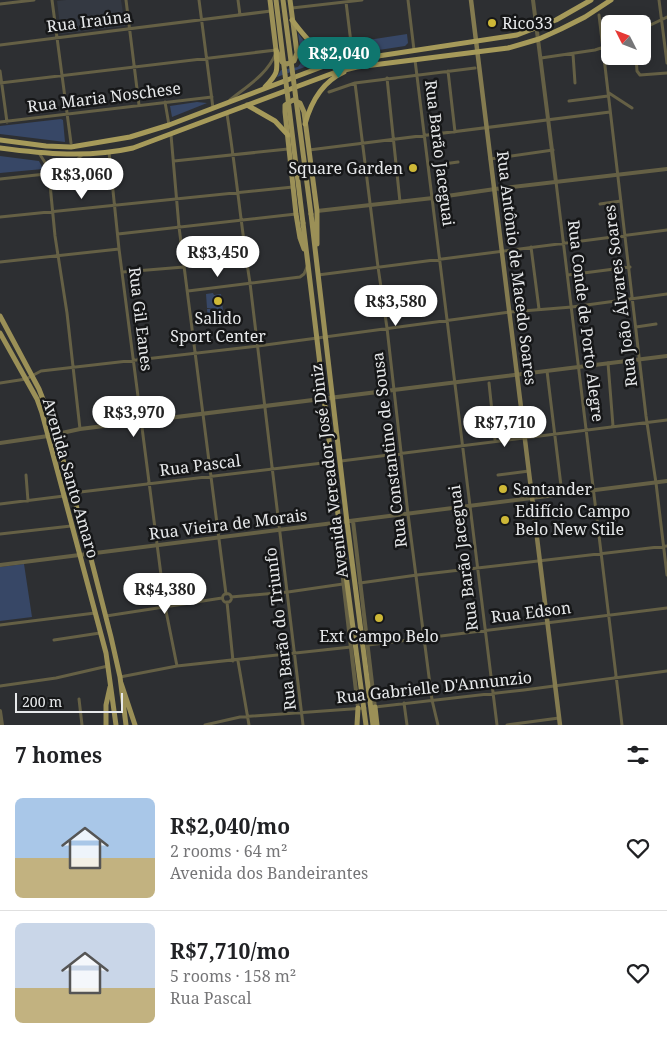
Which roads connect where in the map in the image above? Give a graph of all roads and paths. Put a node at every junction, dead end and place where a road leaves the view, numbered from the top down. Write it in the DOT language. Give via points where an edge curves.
graph roads {
  1 [pos="34,0"];
  2 [pos="126,0"];
  3 [pos="200,0"];
  4 [pos="238,0"];
  5 [pos="270,0"];
  6 [pos="276,0"];
  7 [pos="284,0"];
  8 [pos="290,0"];
  9 [pos="362,0"];
  10 [pos="408,0"];
  11 [pos="471,0"];
  12 [pos="533,0"];
  13 [pos="591,0"];
  14 [pos="611,0"];
  15 [pos="659,0"];
  16 [pos="52,1"];
  17 [pos="345,1"];
  18 [pos="0,4"];
  19 [pos="291,9"];
  20 [pos="271,11"];
  21 [pos="240,15"];
  22 [pos="599,15"];
  23 [pos="667,17"];
  24 [pos="202,20"];
  25 [pos="292,20"];
  26 [pos="662,20"];
  27 [pos="651,25"];
  28 [pos="129,29"];
  29 [pos="537,29"];
  30 [pos="601,32"];
  31 [pos="57,38"];
  32 [pos="539,39"];
  33 [pos="476,41"];
  34 [pos="0,45"];
  35 [pos="601,48"];
  36 [pos="276,51"];
  37 [pos="414,51"];
  38 [pos="478,52"];
  39 [pos="572,54"];
  40 [pos="206,58"];
  41 [pos="541,58"];
  42 [pos="350,59"];
  43 [pos="415,60"];
  44 [pos="667,63"];
  45 [pos="605,65"];
  46 [pos="637,65"];
  47 [pos="134,67"];
  48 [pos="357,67"];
  49 [pos="475,68"];
  50 [pos="0,71"];
  51 [pos="448,71"];
  52 [pos="667,73"];
  53 [pos="418,75"];
  54 [pos="62,76"];
  55 [pos="387,78"];
  56 [pos="1,83"];
  57 [pos="355,83"];
  58 [pos="575,83"];
  59 [pos="264,88"];
  60 [pos="329,92"];
  61 [pos="608,94"];
  62 [pos="212,97"];
  63 [pos="569,101"];
  64 [pos="165,102"];
  65 [pos="226,103"];
  66 [pos="139,105"];
  67 [pos="247,105"];
  68 [pos="213,108"];
  69 [pos="632,108"];
  70 [pos="610,112"];
  71 [pos="67,114"];
  72 [pos="227,114"];
  73 [pos="548,120"];
  74 [pos="0,122"];
  75 [pos="6,122"];
  76 [pos="306,124"];
  77 [pos="169,125"];
  78 [pos="486,128"];
  79 [pos="455,132"];
  80 [pos="426,134"];
  81 [pos="171,135"];
  82 [pos="288,136"];
  83 [pos="394,138"];
  84 [pos="0,140"];
  85 [pos="71,143"];
  86 [pos="363,143"];
  87 [pos="0,148"];
  88 [pos="288,149"];
  89 [pos="309,150"];
  90 [pos="552,150"];
  91 [pos="109,152"];
  92 [pos="39,153"];
  93 [pos="82,154"];
  94 [pos="234,155"];
  95 [pos="490,159"];
  96 [pos="174,160"];
  97 [pos="458,162"];
  98 [pos="430,166"];
  99 [pos="667,168"];
  100 [pos="49,174"];
  101 [pos="617,175"];
  102 [pos="0,179"];
  103 [pos="556,182"];
  104 [pos="293,187"];
  105 [pos="494,189"];
  106 [pos="238,194"];
  107 [pos="433,198"];
  108 [pos="177,199"];
  109 [pos="621,201"];
  110 [pos="400,202"];
  111 [pos="600,204"];
  112 [pos="115,205"];
  113 [pos="370,205"];
  114 [pos="317,211"];
  115 [pos="52,212"];
  116 [pos="296,214"];
  117 [pos="0,217"];
  118 [pos="240,220"];
  119 [pos="179,227"];
  120 [pos="667,230"];
  121 [pos="118,234"];
  122 [pos="626,235"];
  123 [pos="564,243"];
  124 [pos="531,247"];
  125 [pos="119,249"];
  126 [pos="502,251"];
  127 [pos="315,252"];
  128 [pos="58,256"];
  129 [pos="440,260"];
  130 [pos="307,261"];
  131 [pos="0,262"];
  132 [pos="184,267"];
  133 [pos="378,267"];
  134 [pos="630,267"];
  135 [pos="122,272"];
  136 [pos="318,275"];
  137 [pos="568,275"];
  138 [pos="250,283"];
  139 [pos="188,291"];
  140 [pos="667,294"];
  141 [pos="633,299"];
  142 [pos="572,306"];
  143 [pos="538,309"];
  144 [pos="510,312"];
  145 [pos="0,316"];
  146 [pos="446,321"];
  147 [pos="656,324"];
  148 [pos="636,327"];
  149 [pos="387,328"];
  150 [pos="0,334"];
  151 [pos="325,336"];
  152 [pos="316,338"];
  153 [pos="258,346"];
  154 [pos="196,352"];
  155 [pos="667,356"];
  156 [pos="133,360"];
  157 [pos="640,360"];
  158 [pos="608,363"];
  159 [pos="72,367"];
  160 [pos="579,367"];
  161 [pos="547,371"];
  162 [pos="518,374"];
  163 [pos="32,375"];
  164 [pos="26,379"];
  165 [pos="455,382"];
  166 [pos="0,383"];
  167 [pos="489,384"];
  168 [pos="395,390"];
  169 [pos="333,398"];
  170 [pos="324,399"];
  171 [pos="265,406"];
  172 [pos="203,414"];
  173 [pos="667,420"];
  174 [pos="141,421"];
  175 [pos="647,422"];
  176 [pos="613,426"];
  177 [pos="80,429"];
  178 [pos="587,429"];
  179 [pos="55,431"];
  180 [pos="555,433"];
  181 [pos="48,436"];
  182 [pos="525,436"];
  183 [pos="495,440"];
  184 [pos="0,443"];
  185 [pos="462,445"];
  186 [pos="401,452"];
  187 [pos="340,461"];
  188 [pos="332,462"];
  189 [pos="272,469"];
  190 [pos="529,470"];
  191 [pos="26,475"];
  192 [pos="498,475"];
  193 [pos="211,476"];
  194 [pos="667,482"];
  195 [pos="149,483"];
  196 [pos="656,483"];
  197 [pos="594,490"];
  198 [pos="72,493"];
  199 [pos="562,494"];
  200 [pos="64,496"];
  201 [pos="532,498"];
  202 [pos="28,501"];
  203 [pos="0,504"];
  204 [pos="470,506"];
  205 [pos="408,514"];
  206 [pos="353,521"];
  207 [pos="347,522"];
  208 [pos="339,523"];
  209 [pos="71,526"];
  210 [pos="281,530"];
  211 [pos="0,534"];
  212 [pos="219,537"];
  213 [pos="341,539"];
  214 [pos="156,545"];
  215 [pos="665,546"];
  216 [pos="601,552"];
  217 [pos="89,554"];
  218 [pos="80,555"];
  219 [pos="539,560"];
  220 [pos="0,565"];
  221 [pos="478,569"];
  222 [pos="667,574"];
  223 [pos="416,575"];
  224 [pos="360,583"];
  225 [pos="343,584"];
  226 [pos="288,592"];
  227 [pos="226,594"];
  228 [pos="231,597"];
  229 [pos="222,598"];
  230 [pos="227,602"];
  231 [pos="164,606"];
  232 [pos="667,608"];
  233 [pos="96,613"];
  234 [pos="610,615"];
  235 [pos="105,616"];
  236 [pos="547,623"];
  237 [pos="0,625"];
  238 [pos="485,630"];
  239 [pos="101,633"];
  240 [pos="424,638"];
  241 [pos="54,640"];
  242 [pos="368,645"];
  243 [pos="352,647"];
  244 [pos="295,654"];
  245 [pos="238,660"];
  246 [pos="233,661"];
  247 [pos="109,666"];
  248 [pos="177,666"];
  249 [pos="667,671"];
  250 [pos="616,678"];
  251 [pos="120,682"];
  252 [pos="111,684"];
  253 [pos="0,686"];
  254 [pos="555,686"];
  255 [pos="493,694"];
  256 [pos="79,699"];
  257 [pos="432,700"];
  258 [pos="404,703"];
  259 [pos="358,708"];
  260 [pos="372,708"];
  261 [pos="365,709"];
  262 [pos="0,711"];
  263 [pos="302,712"];
  264 [pos="248,717"];
  265 [pos="560,718"];
  266 [pos="2,725"];
  267 [pos="82,725"];
  268 [pos="106,725"];
  269 [pos="116,725"];
  270 [pos="126,725"];
  271 [pos="135,725"];
  272 [pos="205,725"];
  273 [pos="249,725"];
  274 [pos="303,725"];
  275 [pos="357,725"];
  276 [pos="366,725"];
  277 [pos="375,725"];
  278 [pos="407,725"];
  279 [pos="438,725"];
  280 [pos="496,725"];
  281 [pos="507,725"];
  282 [pos="560,725"];
  283 [pos="622,725"];
  1 -- 18 [label="street"];
  2 -- 28 [label="street"];
  3 -- 24 [label="street"];
  4 -- 21 [label="street"];
  5 -- 20 [label="main road"];
  6 -- 130 [label="main road, Avenida Vereador José Diniz, bridge"];
  7 -- 127 [label="main road, Avenida Vereador José Diniz, bridge"];
  8 -- 19 [label="main road"];
  9 -- 17 [label="street"];
  10 -- 37 [label="street"];
  11 -- 33 [label="main road, Rua Antônio de Macedo Soares"];
  12 -- 29 [label="street, Rua Conde de Porto Alegre"];
  13 -- 29 [label="highway"];
  14 -- 32 [label="highway" via="575,23"];
  15 -- 26 [label="street"];
  16 -- 31 [label="street"];
  17 -- 19 [label="street"];
  17 -- 42 [label="street"];
  19 -- 25 [label="main road"];
  20 -- 21 [label="street, Rua Iraúna"];
  20 -- 36 [label="main road"];
  21 -- 24 [label="street, Rua Iraúna"];
  22 -- 30 [label="street, Rua João Álvares Soares"];
  23 -- 26 [label="street"];
  24 -- 28 [label="street, Rua Iraúna"];
  24 -- 40 [label="street"];
  25 -- 36 [label="main road" via="295,58 284,64"];
  25 -- 42 [label="highway" via="317,49"];
  26 -- 27 [label="street"];
  26 -- 44 [label="street"];
  28 -- 31 [label="street, Rua Iraúna"];
  28 -- 47 [label="street"];
  29 -- 32 [label="street, Rua Conde de Porto Alegre"];
  29 -- 33 [label="highway"];
  31 -- 34 [label="street, Rua Iraúna"];
  31 -- 54 [label="street"];
  32 -- 38 [label="highway"];
  32 -- 41 [label="street, Rua Conde de Porto Alegre"];
  33 -- 37 [label="highway"];
  33 -- 38 [label="main road, Rua Antônio de Macedo Soares"];
  35 -- 39 [label="street"];
  36 -- 40 [label="street"];
  36 -- 59 [label="highway" via="277,69"];
  36 -- 65 [label="street" via="264,73"];
  37 -- 42 [label="highway"];
  38 -- 43 [label="highway"];
  38 -- 78 [label="main road, Rua Antônio de Macedo Soares"];
  39 -- 41 [label="street"];
  39 -- 58 [label="street"];
  40 -- 47 [label="street"];
  40 -- 62 [label="street"];
  41 -- 73 [label="street, Rua Conde de Porto Alegre"];
  42 -- 59 [label="highway"];
  43 -- 48 [label="highway"];
  43 -- 53 [label="street, Rua Barão Jaceguai"];
  45 -- 61 [label="street, Rua João Álvares Soares"];
  46 -- 52 [label="street" via="640,75"];
  47 -- 54 [label="street"];
  47 -- 66 [label="street"];
  48 -- 67 [label="highway"];
  48 -- 76 [label="highway" via="330,80 313,100"];
  49 -- 51 [label="street"];
  50 -- 56 [label="street"];
  51 -- 53 [label="street"];
  51 -- 79 [label="street"];
  53 -- 55 [label="street"];
  53 -- 80 [label="street, Rua Barão Jaceguai"];
  54 -- 56 [label="street"];
  54 -- 71 [label="street"];
  55 -- 57 [label="street"];
  55 -- 83 [label="street"];
  56 -- 75 [label="street"];
  57 -- 60 [label="street"];
  57 -- 86 [label="street, Rua Constantino de Sousa"];
  59 -- 65 [label="highway"];
  61 -- 63 [label="street"];
  61 -- 69 [label="street"];
  61 -- 70 [label="street, Rua João Álvares Soares"];
  62 -- 64 [label="street, Rua Maria Noschese"];
  62 -- 68 [label="street"];
  64 -- 66 [label="street, Rua Maria Noschese"];
  64 -- 77 [label="street"];
  65 -- 68 [label="highway"];
  66 -- 71 [label="street, Rua Maria Noschese"];
  67 -- 72 [label="highway"];
  67 -- 82 [label="highway" via="275,121"];
  68 -- 77 [label="highway"];
  70 -- 73 [label="street"];
  70 -- 101 [label="street, Rua João Álvares Soares"];
  71 -- 75 [label="street, Rua Maria Noschese"];
  71 -- 85 [label="street"];
  72 -- 81 [label="highway"];
  72 -- 94 [label="street, Rua Barão do Triunfo"];
  73 -- 78 [label="street"];
  73 -- 90 [label="street, Rua Conde de Porto Alegre"];
  74 -- 75 [label="street, Rua Maria Noschese"];
  76 -- 82 [label="main road" via="300,103 289,101 284,107"];
  76 -- 89 [label="main road"];
  77 -- 84 [label="highway" via="130,137 71,146"];
  78 -- 79 [label="street"];
  78 -- 95 [label="main road, Rua Antônio de Macedo Soares"];
  79 -- 80 [label="street"];
  80 -- 83 [label="street"];
  80 -- 98 [label="street, Rua Barão Jaceguai"];
  81 -- 91 [label="highway"];
  81 -- 96 [label="street"];
  82 -- 88 [label="main road"];
  83 -- 86 [label="street"];
  83 -- 110 [label="street"];
  86 -- 89 [label="street"];
  86 -- 113 [label="street, Rua Constantino de Sousa"];
  87 -- 92 [label="highway"];
  88 -- 94 [label="street"];
  88 -- 104 [label="main road"];
  89 -- 114 [label="main road"];
  90 -- 95 [label="street"];
  90 -- 103 [label="street, Rua Conde de Porto Alegre"];
  91 -- 93 [label="highway"];
  91 -- 112 [label="street, Rua Gil Eanes"];
  92 -- 93 [label="highway"];
  92 -- 100 [label="street"];
  93 -- 100 [label="street" via="66,170"];
  94 -- 96 [label="street"];
  94 -- 106 [label="street, Rua Barão do Triunfo"];
  95 -- 105 [label="main road, Rua Antônio de Macedo Soares"];
  96 -- 108 [label="street"];
  97 -- 98 [label="street"];
  98 -- 107 [label="street, Rua Barão Jaceguai"];
  99 -- 101 [label="street"];
  100 -- 102 [label="street"];
  100 -- 115 [label="street"];
  101 -- 103 [label="street"];
  101 -- 109 [label="street, Rua João Álvares Soares"];
  103 -- 105 [label="street"];
  103 -- 123 [label="street, Rua Conde de Porto Alegre"];
  104 -- 106 [label="street"];
  104 -- 116 [label="main road"];
  105 -- 107 [label="street"];
  105 -- 126 [label="main road, Rua Antônio de Macedo Soares"];
  106 -- 108 [label="street"];
  106 -- 118 [label="street, Rua Barão do Triunfo"];
  107 -- 110 [label="street"];
  107 -- 129 [label="street, Rua Barão Jaceguai"];
  108 -- 112 [label="street"];
  108 -- 119 [label="street"];
  109 -- 111 [label="street"];
  109 -- 122 [label="street, Rua João Álvares Soares"];
  110 -- 113 [label="street"];
  112 -- 115 [label="street"];
  112 -- 121 [label="street, Rua Gil Eanes"];
  113 -- 114 [label="street"];
  113 -- 133 [label="street, Rua Constantino de Sousa"];
  114 -- 127 [label="main road"];
  115 -- 117 [label="street"];
  115 -- 128 [label="street"];
  116 -- 118 [label="street"];
  116 -- 130 [label="main road"];
  118 -- 119 [label="street"];
  118 -- 138 [label="street, Rua Barão do Triunfo"];
  119 -- 121 [label="street"];
  119 -- 132 [label="street"];
  120 -- 122 [label="street"];
  121 -- 125 [label="street, Rua Gil Eanes"];
  122 -- 123 [label="street"];
  122 -- 134 [label="street, Rua João Álvares Soares"];
  123 -- 124 [label="street"];
  123 -- 137 [label="street, Rua Conde de Porto Alegre"];
  124 -- 126 [label="street"];
  124 -- 143 [label="street"];
  125 -- 128 [label="street"];
  125 -- 135 [label="street, Rua Gil Eanes"];
  126 -- 129 [label="street"];
  126 -- 144 [label="main road, Rua Antônio de Macedo Soares"];
  127 -- 136 [label="main road, Avenida Vereador José Diniz"];
  128 -- 131 [label="street"];
  128 -- 159 [label="street"];
  129 -- 133 [label="street"];
  129 -- 146 [label="street, Rua Barão Jaceguai"];
  130 -- 138 [label="street" via="306,272 300,277"];
  130 -- 152 [label="main road, Avenida Vereador José Diniz"];
  132 -- 135 [label="street"];
  132 -- 139 [label="street"];
  133 -- 136 [label="street"];
  133 -- 149 [label="street, Rua Constantino de Sousa"];
  134 -- 137 [label="street"];
  134 -- 141 [label="street, Rua João Álvares Soares"];
  135 -- 156 [label="street, Rua Gil Eanes"];
  136 -- 151 [label="main road, Avenida Vereador José Diniz"];
  137 -- 142 [label="street, Rua Conde de Porto Alegre"];
  138 -- 139 [label="street"];
  138 -- 153 [label="street, Rua Barão do Triunfo"];
  139 -- 154 [label="street"];
  140 -- 141 [label="street"];
  141 -- 142 [label="street"];
  141 -- 148 [label="street, Rua João Álvares Soares"];
  142 -- 143 [label="street"];
  142 -- 160 [label="street, Rua Conde de Porto Alegre"];
  143 -- 144 [label="street"];
  144 -- 146 [label="street"];
  144 -- 162 [label="main road, Rua Antônio de Macedo Soares"];
  145 -- 163 [label="main road, Avenida Santo Amaro"];
  146 -- 149 [label="street"];
  146 -- 165 [label="street, Rua Barão Jaceguai"];
  147 -- 148 [label="street"];
  148 -- 157 [label="street, Rua João Álvares Soares"];
  149 -- 151 [label="street"];
  149 -- 168 [label="street, Rua Constantino de Sousa"];
  150 -- 164 [label="main road, Avenida Santo Amaro"];
  151 -- 152 [label="street"];
  151 -- 169 [label="main road, Avenida Vereador José Diniz"];
  152 -- 153 [label="street"];
  152 -- 170 [label="main road, Avenida Vereador José Diniz"];
  153 -- 154 [label="street"];
  153 -- 171 [label="street, Rua Barão do Triunfo"];
  154 -- 156 [label="street"];
  154 -- 172 [label="street"];
  155 -- 157 [label="street"];
  156 -- 159 [label="street"];
  156 -- 174 [label="street, Rua Gil Eanes"];
  157 -- 158 [label="street"];
  157 -- 175 [label="street, Rua João Álvares Soares"];
  158 -- 160 [label="street"];
  158 -- 176 [label="street"];
  159 -- 163 [label="street"];
  159 -- 177 [label="street"];
  160 -- 161 [label="street"];
  160 -- 178 [label="street, Rua Conde de Porto Alegre"];
  161 -- 162 [label="street"];
  161 -- 180 [label="street"];
  162 -- 165 [label="street"];
  162 -- 182 [label="main road, Rua Antônio de Macedo Soares"];
  163 -- 164 [label="street"];
  163 -- 179 [label="main road, Avenida Santo Amaro"];
  164 -- 166 [label="street"];
  164 -- 181 [label="main road, Avenida Santo Amaro" via="37,400"];
  165 -- 168 [label="street"];
  165 -- 185 [label="street, Rua Barão Jaceguai"];
  167 -- 183 [label="street"];
  168 -- 169 [label="street"];
  168 -- 186 [label="street, Rua Constantino de Sousa"];
  169 -- 170 [label="street"];
  169 -- 187 [label="main road, Avenida Vereador José Diniz"];
  170 -- 171 [label="street"];
  170 -- 188 [label="main road, Avenida Vereador José Diniz"];
  171 -- 172 [label="street"];
  171 -- 189 [label="street, Rua Barão do Triunfo"];
  172 -- 174 [label="street"];
  172 -- 193 [label="street"];
  173 -- 175 [label="street"];
  174 -- 177 [label="street"];
  174 -- 195 [label="street, Rua Gil Eanes"];
  175 -- 176 [label="street"];
  175 -- 196 [label="street, Rua João Álvares Soares"];
  176 -- 178 [label="street"];
  177 -- 179 [label="street"];
  178 -- 180 [label="street"];
  178 -- 197 [label="street, Rua Conde de Porto Alegre"];
  179 -- 181 [label="street"];
  179 -- 198 [label="main road, Avenida Santo Amaro"];
  180 -- 182 [label="street"];
  180 -- 199 [label="street"];
  181 -- 184 [label="street"];
  181 -- 200 [label="main road, Avenida Santo Amaro"];
  182 -- 183 [label="street"];
  182 -- 190 [label="main road, Rua Antônio de Macedo Soares"];
  183 -- 185 [label="street"];
  185 -- 186 [label="street"];
  185 -- 204 [label="street, Rua Barão Jaceguai"];
  186 -- 187 [label="street"];
  186 -- 205 [label="street, Rua Constantino de Sousa"];
  187 -- 207 [label="main road, Avenida Vereador José Diniz"];
  188 -- 189 [label="street, Rua Pascal"];
  188 -- 208 [label="main road, Avenida Vereador José Diniz"];
  189 -- 193 [label="street, Rua Pascal"];
  189 -- 210 [label="street, Rua Barão do Triunfo"];
  190 -- 192 [label="street"];
  190 -- 201 [label="main road, Rua Antônio de Macedo Soares"];
  191 -- 202 [label="street"];
  193 -- 195 [label="street, Rua Pascal"];
  193 -- 212 [label="street"];
  194 -- 196 [label="street, Rua Vieira de Morais"];
  195 -- 198 [label="street, Rua Pascal"];
  195 -- 214 [label="street, Rua Gil Eanes"];
  196 -- 197 [label="street, Rua Vieira de Morais"];
  196 -- 215 [label="street, Rua João Álvares Soares"];
  197 -- 199 [label="street, Rua Vieira de Morais"];
  197 -- 216 [label="street, Rua Conde de Porto Alegre"];
  198 -- 217 [label="main road, Avenida Santo Amaro"];
  199 -- 201 [label="street, Rua Vieira de Morais"];
  200 -- 202 [label="street"];
  200 -- 209 [label="main road, Avenida Santo Amaro"];
  201 -- 204 [label="street, Rua Vieira de Morais"];
  201 -- 219 [label="main road, Rua Antônio de Macedo Soares"];
  202 -- 203 [label="street"];
  204 -- 205 [label="street, Rua Vieira de Morais"];
  204 -- 221 [label="street, Rua Barão Jaceguai"];
  205 -- 206 [label="street, Rua Vieira de Morais"];
  205 -- 223 [label="street, Rua Constantino de Sousa"];
  206 -- 207 [label="street, Rua Vieira de Morais"];
  206 -- 224 [label="street, Avenida Vereador José Diniz"];
  207 -- 208 [label="street, Rua Vieira de Morais"];
  207 -- 260 [label="main road, Avenida Vereador José Diniz"];
  208 -- 210 [label="street, Rua Vieira de Morais"];
  208 -- 213 [label="main road, Avenida Vereador José Diniz"];
  209 -- 211 [label="street"];
  209 -- 218 [label="main road, Avenida Santo Amaro"];
  210 -- 212 [label="street, Rua Vieira de Morais"];
  210 -- 226 [label="street, Rua Barão do Triunfo"];
  212 -- 214 [label="street, Rua Vieira de Morais"];
  212 -- 227 [label="street"];
  213 -- 225 [label="street, Avenida Vereador José Diniz"];
  213 -- 261 [label="main road, Avenida Vereador José Diniz"];
  214 -- 217 [label="street, Rua Vieira de Morais"];
  214 -- 231 [label="street, Rua Gil Eanes"];
  215 -- 216 [label="street"];
  215 -- 222 [label="street, Rua João Álvares Soares"];
  216 -- 219 [label="street"];
  216 -- 234 [label="street, Rua Conde de Porto Alegre"];
  217 -- 218 [label="street, Rua Vieira de Morais"];
  217 -- 235 [label="main road, Avenida Santo Amaro"];
  218 -- 220 [label="street, Rua Vieira de Morais"];
  218 -- 233 [label="main road, Avenida Santo Amaro"];
  219 -- 221 [label="street"];
  219 -- 236 [label="main road, Rua Antônio de Macedo Soares"];
  221 -- 223 [label="street"];
  221 -- 238 [label="street, Rua Barão Jaceguai"];
  223 -- 224 [label="street"];
  223 -- 240 [label="street, Rua Constantino de Sousa"];
  224 -- 242 [label="street, Avenida Vereador José Diniz"];
  225 -- 226 [label="street"];
  225 -- 243 [label="street, Avenida Vereador José Diniz"];
  226 -- 228 [label="street"];
  226 -- 244 [label="street, Rua Barão do Triunfo"];
  227 -- 228 [label="street"];
  227 -- 229 [label="street"];
  228 -- 230 [label="street"];
  229 -- 230 [label="street"];
  229 -- 231 [label="street"];
  230 -- 246 [label="street"];
  231 -- 235 [label="street"];
  231 -- 248 [label="street, Rua Gil Eanes"];
  232 -- 234 [label="street, Rua Edson"];
  233 -- 237 [label="street"];
  233 -- 239 [label="main road, Avenida Santo Amaro"];
  234 -- 236 [label="street, Rua Edson"];
  234 -- 250 [label="street, Rua Conde de Porto Alegre"];
  235 -- 251 [label="main road, Avenida Santo Amaro"];
  236 -- 238 [label="street, Rua Edson"];
  236 -- 254 [label="main road, Rua Antônio de Macedo Soares"];
  238 -- 240 [label="street, Rua Edson"];
  238 -- 255 [label="street, Rua Barão Jaceguai"];
  239 -- 241 [label="street"];
  239 -- 247 [label="main road, Avenida Santo Amaro"];
  240 -- 242 [label="street, Rua Edson"];
  240 -- 257 [label="street, Rua Constantino de Sousa"];
  242 -- 260 [label="street, Avenida Vereador José Diniz"];
  243 -- 244 [label="street"];
  243 -- 259 [label="street, Avenida Vereador José Diniz"];
  244 -- 245 [label="street"];
  244 -- 263 [label="street, Rua Barão do Triunfo"];
  245 -- 246 [label="street"];
  245 -- 264 [label="street"];
  246 -- 248 [label="street"];
  247 -- 252 [label="main road, Avenida Santo Amaro"];
  247 -- 253 [label="street"];
  248 -- 251 [label="street"];
  249 -- 250 [label="street, Rua Gabrielle D'Annunzio"];
  250 -- 254 [label="street, Rua Gabrielle D'Annunzio"];
  250 -- 283 [label="street, Rua Conde de Porto Alegre"];
  251 -- 270 [label="main road"];
  251 -- 271 [label="main road, Avenida Santo Amaro"];
  252 -- 268 [label="main road, Avenida Santo Amaro"];
  252 -- 269 [label="main road"];
  254 -- 255 [label="street, Rua Gabrielle D'Annunzio"];
  254 -- 265 [label="main road, Rua Antônio de Macedo Soares"];
  255 -- 257 [label="street, Rua Gabrielle D'Annunzio"];
  255 -- 280 [label="street, Rua Barão Jaceguai"];
  256 -- 267 [label="street"];
  257 -- 258 [label="street, Rua Gabrielle D'Annunzio"];
  257 -- 279 [label="street, Rua Constantino de Sousa"];
  258 -- 260 [label="street, Rua Gabrielle D'Annunzio"];
  258 -- 278 [label="street"];
  259 -- 261 [label="street, Rua Gabrielle D'Annunzio"];
  259 -- 263 [label="street, Rua Gabrielle D'Annunzio"];
  259 -- 275 [label="main road"];
  260 -- 261 [label="street, Rua Gabrielle D'Annunzio"];
  260 -- 277 [label="main road, Avenida Vereador José Diniz"];
  261 -- 276 [label="main road, Avenida Vereador José Diniz"];
  262 -- 266 [label="street"];
  263 -- 264 [label="street, Rua Gabrielle D'Annunzio"];
  263 -- 274 [label="street, Rua Barão do Triunfo"];
  264 -- 272 [label="street, Rua Gabrielle D'Annunzio"];
  264 -- 273 [label="street"];
  265 -- 281 [label="street"];
  265 -- 282 [label="main road, Rua Antônio de Macedo Soares"];
}
